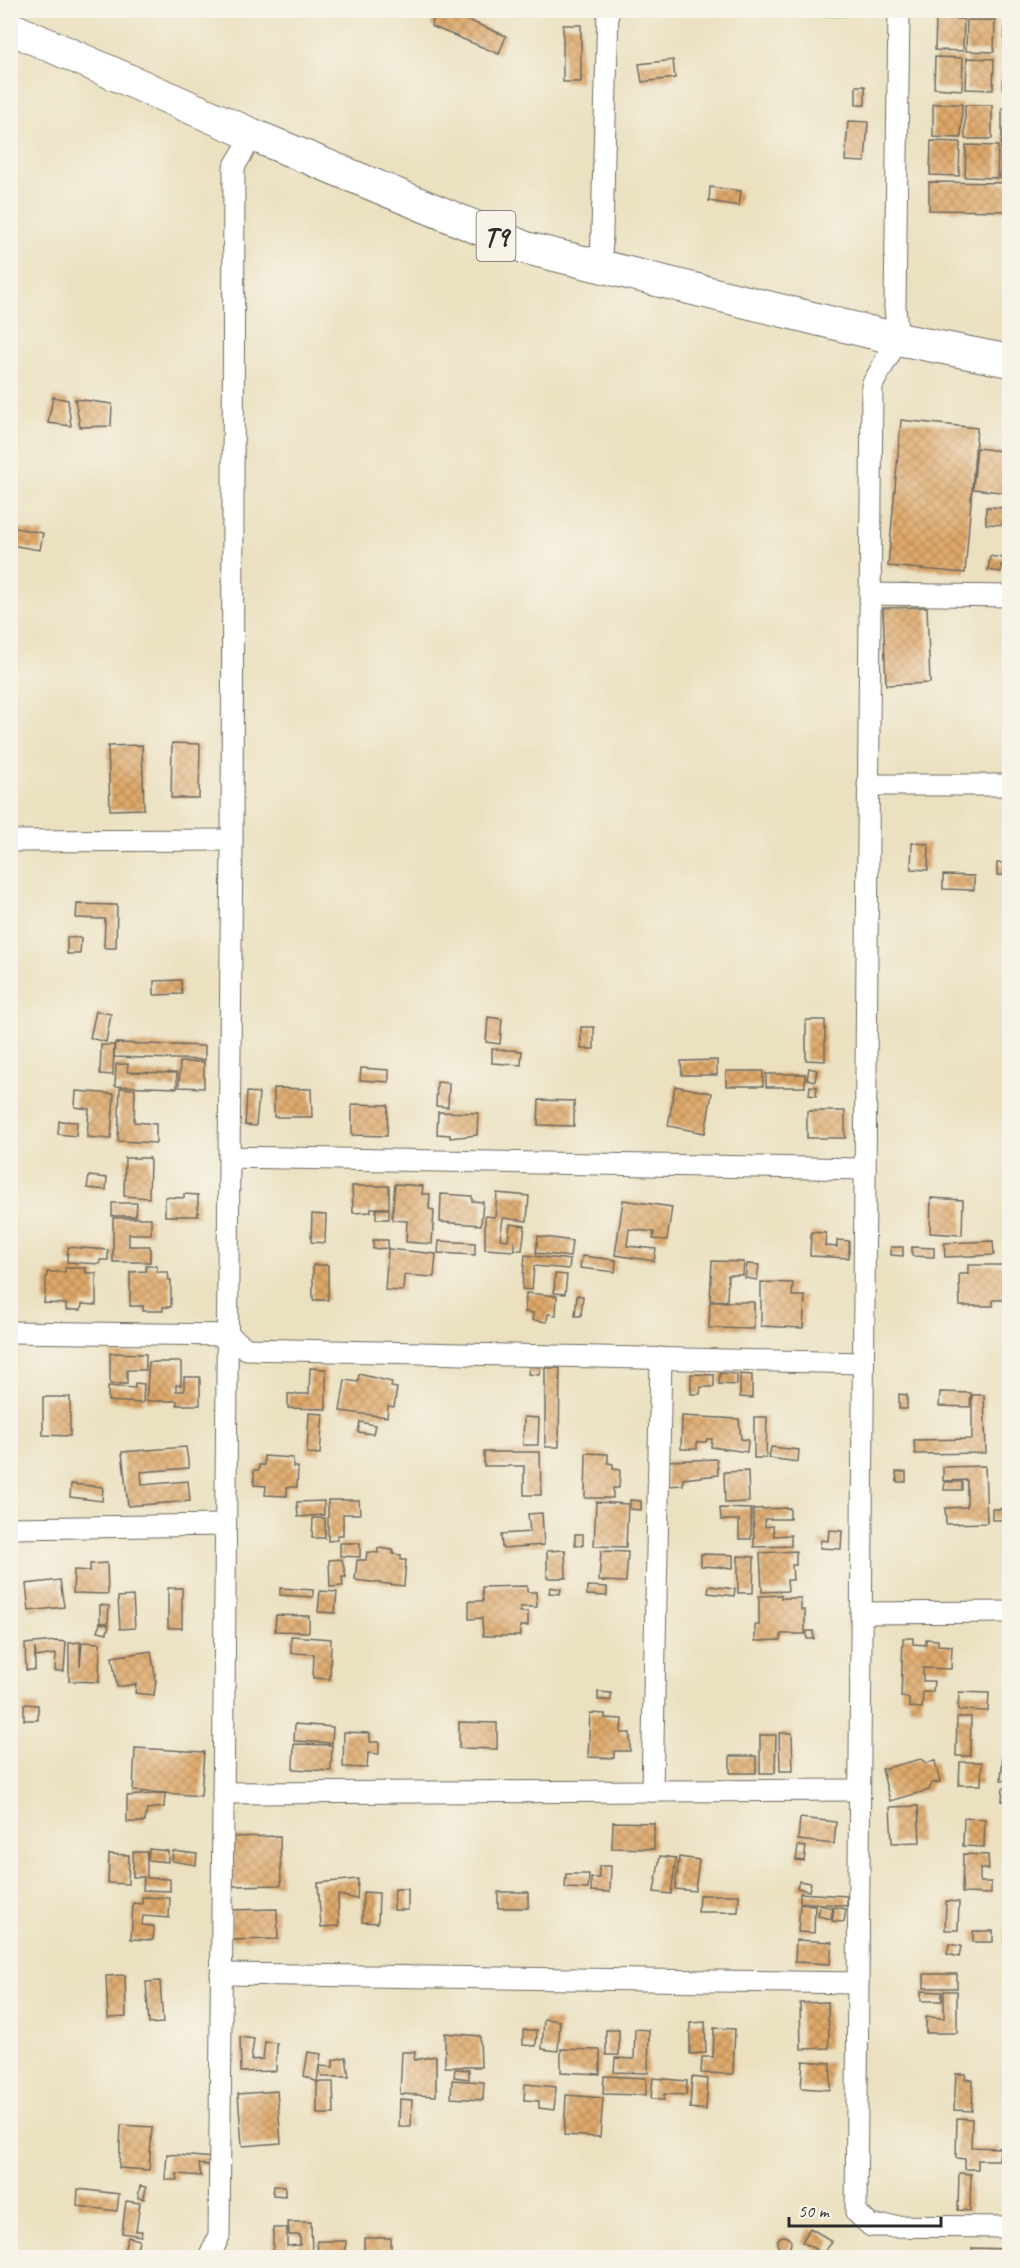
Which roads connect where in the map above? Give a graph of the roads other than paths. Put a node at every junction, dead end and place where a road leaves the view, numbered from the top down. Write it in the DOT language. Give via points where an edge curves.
graph roads {
  1 [pos="608,10"];
  2 [pos="899,10"];
  3 [pos="10,28"];
  4 [pos="253,135"];
  5 [pos="601,267"];
  6 [pos="898,339"];
  7 [pos="1010,361"];
  8 [pos="870,594"];
  9 [pos="1010,596"];
  10 [pos="868,785"];
  11 [pos="1010,785"];
  12 [pos="232,840"];
  13 [pos="10,841"];
  14 [pos="229,1157"];
  15 [pos="865,1169"];
  16 [pos="10,1332"];
  17 [pos="228,1335"];
  18 [pos="661,1358"];
  19 [pos="863,1363"];
  20 [pos="225,1525"];
  21 [pos="10,1528"];
  22 [pos="1010,1612"];
  23 [pos="861,1613"];
  24 [pos="860,1790"];
  25 [pos="652,1791"];
  26 [pos="223,1793"];
  27 [pos="221,1974"];
  28 [pos="858,1983"];
  29 [pos="1010,2226"];
  30 [pos="209,2258"];
  1 -- 5 [label="street"];
  2 -- 6 [label="street" via="895,308"];
  3 -- 4 [label="highway, T9"];
  4 -- 5 [label="highway, T9" via="526,248"];
  4 -- 12 [label="street" via="234,167"];
  5 -- 6 [label="highway, T9"];
  6 -- 7 [label="highway, T9"];
  6 -- 8 [label="street" via="872,385"];
  8 -- 9 [label="street"];
  8 -- 10 [label="street"];
  10 -- 11 [label="street"];
  10 -- 15 [label="street"];
  12 -- 13 [label="street"];
  12 -- 14 [label="street"];
  14 -- 15 [label="street"];
  14 -- 17 [label="street"];
  15 -- 19 [label="street"];
  16 -- 17 [label="street"];
  17 -- 18 [label="street" via="247,1349"];
  17 -- 20 [label="street"];
  18 -- 19 [label="street"];
  18 -- 25 [label="street"];
  19 -- 23 [label="street"];
  20 -- 21 [label="street"];
  20 -- 26 [label="street"];
  22 -- 23 [label="street"];
  23 -- 24 [label="street"];
  24 -- 25 [label="street"];
  24 -- 28 [label="street"];
  25 -- 26 [label="street"];
  26 -- 27 [label="street"];
  27 -- 28 [label="street"];
  27 -- 30 [label="street" via="219,2236"];
  28 -- 29 [label="street" via="856,2212 871,2226"];
}
